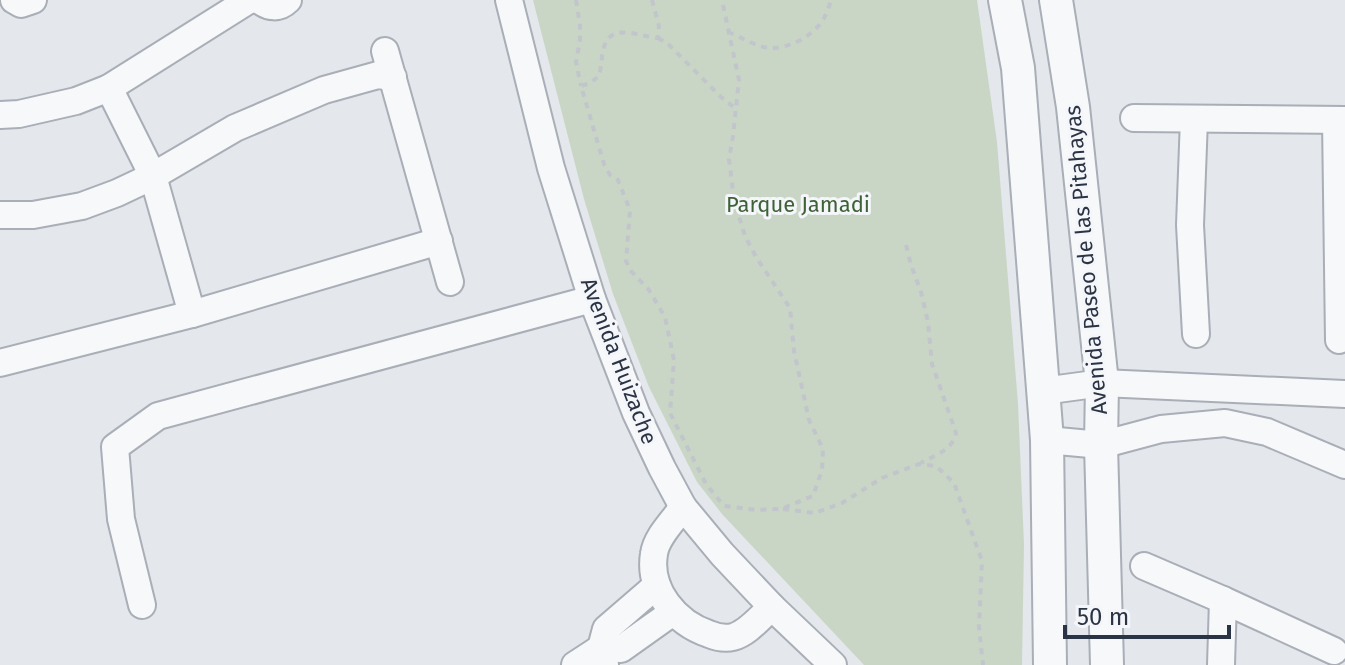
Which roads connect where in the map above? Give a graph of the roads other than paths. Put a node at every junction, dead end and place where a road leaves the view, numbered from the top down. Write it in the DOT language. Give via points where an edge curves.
graph roads {
  1 [pos="14,0"];
  2 [pos="33,0"];
  3 [pos="249,0"];
  4 [pos="259,0"];
  5 [pos="288,0"];
  6 [pos="509,0"];
  7 [pos="1005,0"];
  8 [pos="1056,0"];
  9 [pos="385,51"];
  10 [pos="393,77"];
  11 [pos="109,88"];
  12 [pos="0,115"];
  13 [pos="1134,118"];
  14 [pos="1194,119"];
  15 [pos="1340,120"];
  16 [pos="153,176"];
  17 [pos="0,215"];
  18 [pos="439,241"];
  19 [pos="450,282"];
  20 [pos="592,299"];
  21 [pos="192,314"];
  22 [pos="1196,334"];
  23 [pos="1339,340"];
  24 [pos="0,363"];
  25 [pos="1102,383"];
  26 [pos="1043,391"];
  27 [pos="1345,394"];
  28 [pos="1047,440"];
  29 [pos="1101,445"];
  30 [pos="1345,465"];
  31 [pos="683,507"];
  32 [pos="1144,566"];
  33 [pos="657,585"];
  34 [pos="1223,600"];
  35 [pos="142,605"];
  36 [pos="772,607"];
  37 [pos="673,612"];
  38 [pos="1335,653"];
  39 [pos="603,657"];
  40 [pos="575,665"];
  41 [pos="833,665"];
  42 [pos="1050,665"];
  43 [pos="1107,665"];
  44 [pos="1221,665"];
  1 -- 2 [label="street"];
  3 -- 11 [label="street"];
  4 -- 5 [label="street" via="273,7"];
  6 -- 20 [label="street, Avenida Huizache" via="551,168"];
  7 -- 26 [label="street" via="1018,68"];
  8 -- 25 [label="street, Avenida Paseo de las Pitahayas" via="1073,107"];
  9 -- 10 [label="street"];
  10 -- 16 [label="street" via="378,75 324,90 235,128"];
  10 -- 18 [label="street"];
  11 -- 12 [label="street" via="76,101"];
  11 -- 16 [label="street"];
  13 -- 14 [label="street"];
  14 -- 15 [label="street"];
  14 -- 22 [label="street" via="1190,225"];
  15 -- 23 [label="street"];
  16 -- 17 [label="street" via="82,206"];
  16 -- 21 [label="street"];
  18 -- 19 [label="street"];
  18 -- 21 [label="street"];
  20 -- 31 [label="street, Avenida Huizache" via="636,413"];
  20 -- 35 [label="street" via="158,416 115,447 121,519"];
  21 -- 24 [label="street"];
  25 -- 26 [label="street"];
  25 -- 27 [label="street"];
  25 -- 29 [label="street, Avenida Paseo de las Pitahayas"];
  26 -- 28 [label="street"];
  28 -- 29 [label="street"];
  28 -- 42 [label="street"];
  29 -- 30 [label="street" via="1161,429 1225,423 1267,432"];
  29 -- 43 [label="street, Avenida Paseo de las Pitahayas"];
  31 -- 33 [label="street" via="656,545"];
  31 -- 36 [label="street, Avenida Huizache"];
  32 -- 34 [label="street"];
  33 -- 37 [label="street"];
  33 -- 39 [label="street" via="606,629"];
  34 -- 38 [label="street"];
  34 -- 44 [label="street"];
  36 -- 37 [label="street" via="730,638 701,632"];
  36 -- 41 [label="street, Avenida Huizache"];
  37 -- 39 [label="street"];
  39 -- 40 [label="street"];
}
